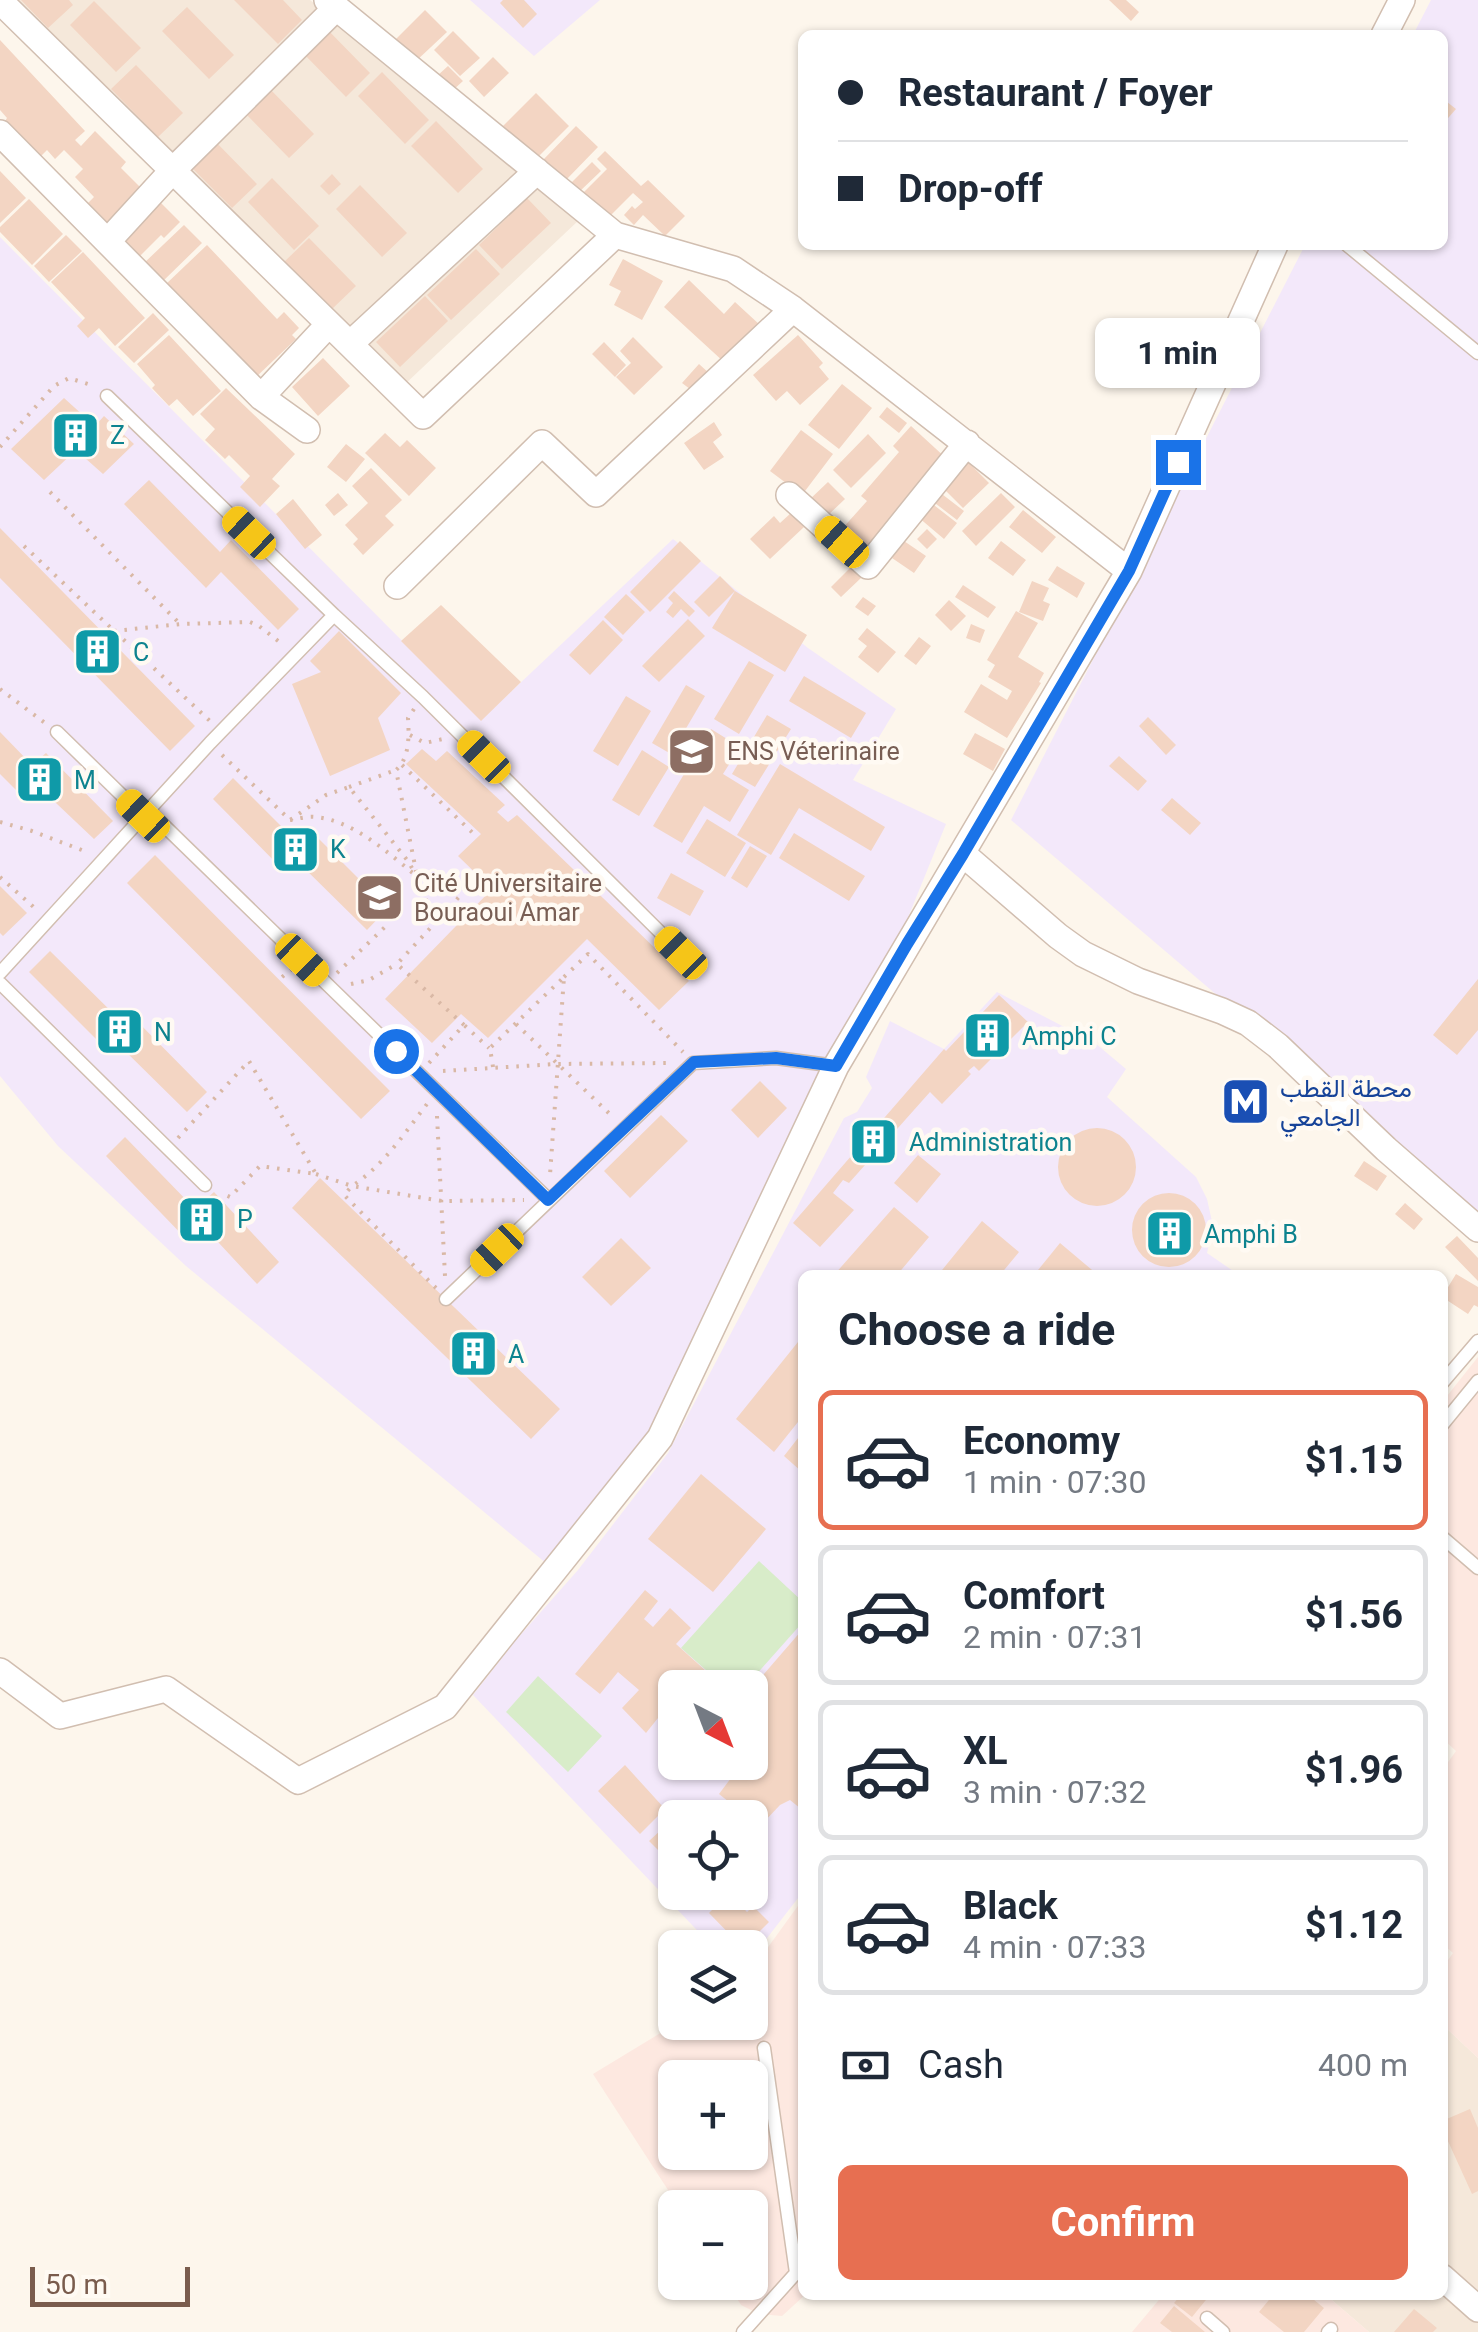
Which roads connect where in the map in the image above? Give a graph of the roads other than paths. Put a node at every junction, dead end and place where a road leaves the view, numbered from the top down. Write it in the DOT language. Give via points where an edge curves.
graph roads {
  1 [pos="1402,0"];
  2 [pos="0,1"];
  3 [pos="331,4"];
  4 [pos="1387,30"];
  5 [pos="0,134"];
  6 [pos="173,170"];
  7 [pos="537,172"];
  8 [pos="615,235"];
  9 [pos="108,240"];
  10 [pos="1273,250"];
  11 [pos="1352,250"];
  12 [pos="794,309"];
  13 [pos="329,324"];
  14 [pos="350,343"];
  15 [pos="1478,353"];
  16 [pos="107,396"];
  17 [pos="261,397"];
  18 [pos="307,430"];
  19 [pos="967,443"];
  20 [pos="789,495"];
  21 [pos="1129,571"];
  22 [pos="398,586"];
  23 [pos="334,615"];
  24 [pos="57,732"];
  25 [pos="146,813"];
  26 [pos="963,854"];
  27 [pos="681,953"];
  28 [pos="0,973"];
  29 [pos="0,983"];
  30 [pos="836,1066"];
  31 [pos="206,1185"];
  32 [pos="548,1200"];
  33 [pos="1478,1228"];
  34 [pos="446,1299"];
  35 [pos="1478,1340"];
  36 [pos="1448,1376"];
  37 [pos="1478,1381"];
  38 [pos="1448,1418"];
  39 [pos="1448,1543"];
  40 [pos="1478,1568"];
  41 [pos="0,1671"];
  42 [pos="764,2048"];
  43 [pos="1448,2282"];
  44 [pos="1478,2309"];
  45 [pos="1207,2318"];
  46 [pos="743,2332"];
  47 [pos="1224,2332"];
  1 -- 4 [label="street"];
  2 -- 6 [label="street"];
  3 -- 6 [label="street"];
  3 -- 7 [label="street"];
  5 -- 9 [label="street"];
  6 -- 9 [label="street"];
  6 -- 13 [label="street"];
  7 -- 8 [label="street"];
  7 -- 14 [label="street"];
  8 -- 12 [label="street" via="733,269"];
  8 -- 14 [label="street" via="423,416"];
  9 -- 17 [label="street"];
  10 -- 21 [label="street"];
  11 -- 15 [label="lane"];
  12 -- 19 [label="street"];
  12 -- 22 [label="street" via="596,494 542,443"];
  13 -- 14 [label="street"];
  13 -- 17 [label="street"];
  16 -- 23 [label="lane"];
  17 -- 18 [label="street"];
  19 -- 20 [label="street" via="868,566"];
  19 -- 21 [label="street"];
  21 -- 26 [label="street"];
  23 -- 25 [label="lane"];
  23 -- 27 [label="lane"];
  24 -- 25 [label="lane"];
  25 -- 28 [label="lane"];
  25 -- 32 [label="lane"];
  26 -- 30 [label="street"];
  26 -- 33 [label="street" via="1083,954 1248,1023"];
  29 -- 31 [label="lane"];
  30 -- 32 [label="lane" via="776,1058 694,1062"];
  30 -- 41 [label="street" via="660,1438 445,1707 298,1782 166,1689 60,1716"];
  32 -- 34 [label="lane"];
  35 -- 36 [label="lane"];
  37 -- 38 [label="lane"];
  39 -- 40 [label="lane"];
  42 -- 46 [label="lane" via="796,2273"];
  43 -- 44 [label="street"];
  45 -- 47 [label="lane"];
}
